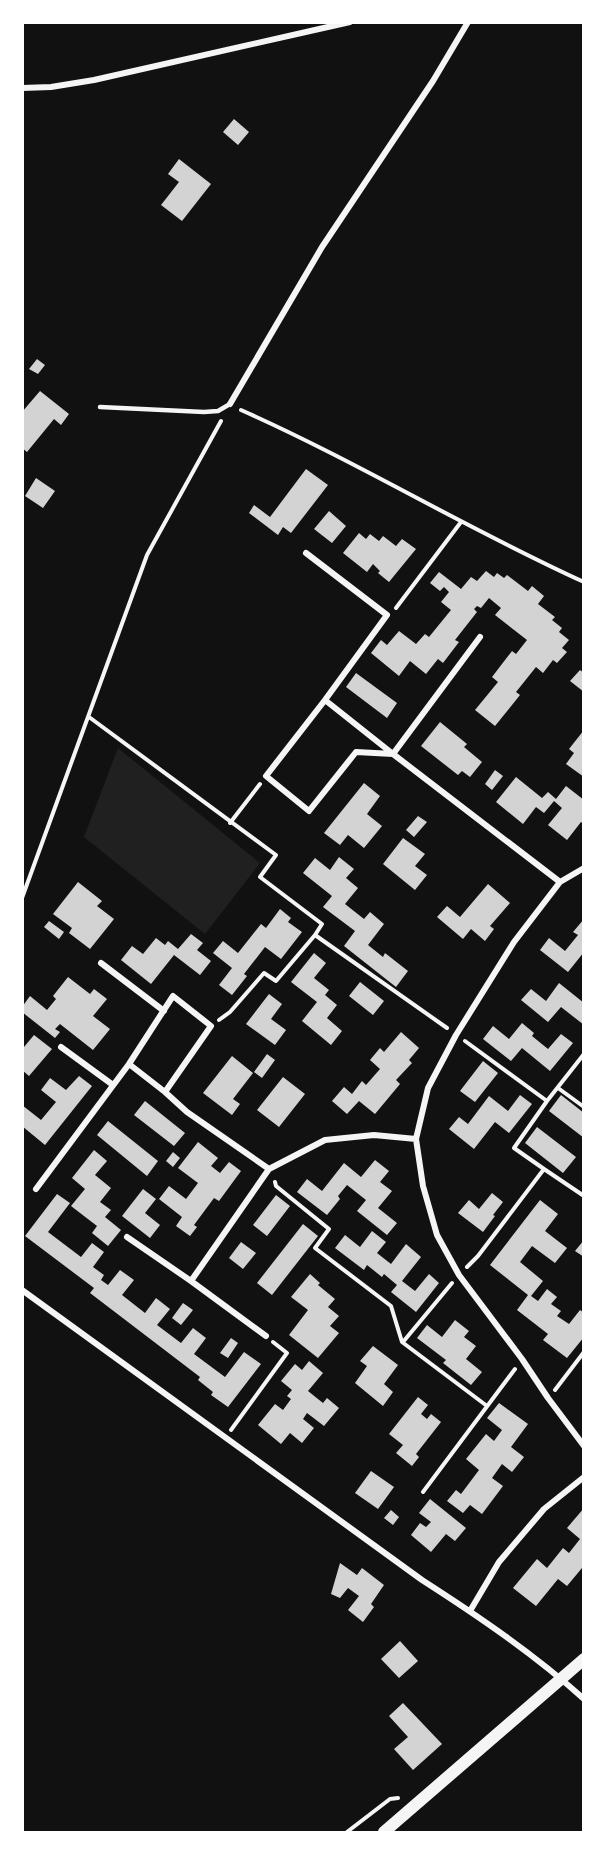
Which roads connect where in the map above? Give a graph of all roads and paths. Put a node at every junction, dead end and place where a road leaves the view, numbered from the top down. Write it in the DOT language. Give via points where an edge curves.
graph roads {
  1 [pos="350,22"];
  2 [pos="468,22"];
  3 [pos="22,88"];
  4 [pos="230,404"];
  5 [pos="100,407"];
  6 [pos="460,522"];
  7 [pos="306,553"];
  8 [pos="584,582"];
  9 [pos="387,615"];
  10 [pos="480,637"];
  11 [pos="325,700"];
  12 [pos="89,717"];
  13 [pos="393,754"];
  14 [pos="266,776"];
  15 [pos="230,823"];
  16 [pos="584,868"];
  17 [pos="560,882"];
  18 [pos="22,898"];
  19 [pos="315,935"];
  20 [pos="101,963"];
  21 [pos="164,1011"];
  22 [pos="211,1026"];
  23 [pos="456,1035"];
  24 [pos="61,1047"];
  25 [pos="584,1054"];
  26 [pos="129,1064"];
  27 [pos="113,1085"];
  28 [pos="558,1088"];
  29 [pos="165,1092"];
  30 [pos="547,1101"];
  31 [pos="584,1107"];
  32 [pos="416,1139"];
  33 [pos="544,1168"];
  34 [pos="269,1169"];
  35 [pos="36,1189"];
  36 [pos="584,1196"];
  37 [pos="127,1237"];
  38 [pos="459,1275"];
  39 [pos="190,1281"];
  40 [pos="22,1290"];
  41 [pos="266,1336"];
  42 [pos="402,1342"];
  43 [pos="584,1352"];
  44 [pos="522,1359"];
  45 [pos="548,1398"];
  46 [pos="487,1406"];
  47 [pos="226,1436"];
  48 [pos="584,1446"];
  49 [pos="584,1477"];
  50 [pos="423,1492"];
  51 [pos="470,1611"];
  52 [pos="584,1659"];
  53 [pos="560,1678"];
  54 [pos="584,1700"];
  55 [pos="384,1833"];
  1 -- 3 [label="street" via="94,80"];
  2 -- 4 [label="street" via="322,247"];
  4 -- 5 [label="lane" via="218,411 204,412"];
  4 -- 6 [label="path"];
  4 -- 12 [label="path" via="147,555"];
  6 -- 8 [label="path"];
  6 -- 9 [label="path"];
  7 -- 9 [label="street"];
  9 -- 11 [label="street"];
  10 -- 13 [label="street"];
  11 -- 13 [label="street"];
  11 -- 14 [label="street"];
  12 -- 15 [label="path"];
  12 -- 18 [label="path"];
  13 -- 14 [label="street" via="356,752 309,811"];
  13 -- 17 [label="street"];
  14 -- 15 [label="path"];
  15 -- 19 [label="path" via="276,855 260,877 322,924"];
  16 -- 17 [label="street"];
  17 -- 23 [label="street" via="514,942"];
  19 -- 22 [label="path" via="276,981 264,973 230,1012"];
  19 -- 23 [label="path"];
  20 -- 21 [label="street"];
  21 -- 22 [label="street" via="173,996"];
  21 -- 26 [label="street"];
  22 -- 29 [label="street"];
  23 -- 30 [label="path"];
  23 -- 32 [label="street" via="428,1088"];
  24 -- 27 [label="street"];
  25 -- 28 [label="path"];
  26 -- 27 [label="street"];
  26 -- 29 [label="street"];
  27 -- 35 [label="street"];
  28 -- 30 [label="path"];
  28 -- 31 [label="path"];
  29 -- 34 [label="street"];
  30 -- 33 [label="path" via="514,1148"];
  32 -- 34 [label="street" via="374,1135 325,1140"];
  32 -- 38 [label="street" via="437,1235"];
  33 -- 36 [label="path"];
  33 -- 38 [label="path" via="478,1256"];
  34 -- 39 [label="street"];
  34 -- 42 [label="path" via="276,1186 329,1229 315,1248 391,1306"];
  37 -- 39 [label="street"];
  38 -- 42 [label="path"];
  38 -- 44 [label="street"];
  39 -- 41 [label="street"];
  40 -- 47 [label="street"];
  41 -- 47 [label="path" via="287,1353"];
  42 -- 46 [label="path"];
  43 -- 45 [label="path"];
  44 -- 45 [label="street"];
  44 -- 46 [label="path"];
  45 -- 48 [label="street"];
  46 -- 50 [label="path"];
  47 -- 51 [label="street"];
  49 -- 51 [label="street" via="544,1509 521,1535 499,1562"];
  51 -- 53 [label="street"];
  52 -- 53 [label="main road"];
  53 -- 54 [label="street"];
  53 -- 55 [label="main road"];
}
